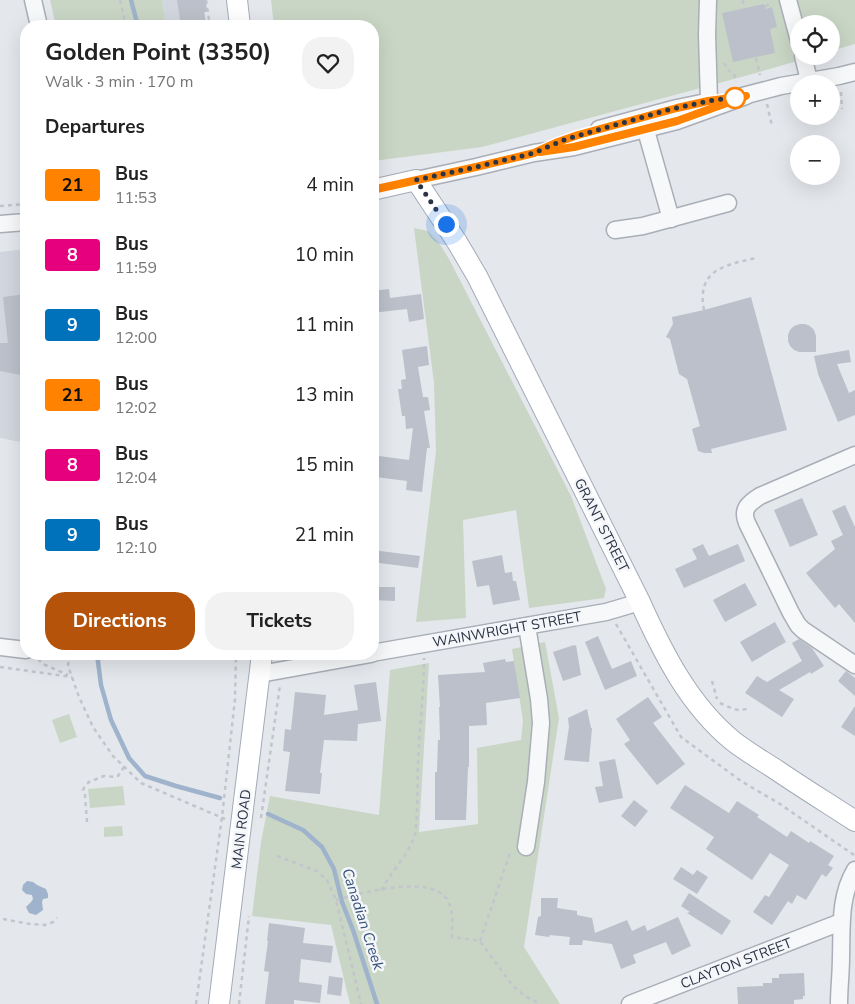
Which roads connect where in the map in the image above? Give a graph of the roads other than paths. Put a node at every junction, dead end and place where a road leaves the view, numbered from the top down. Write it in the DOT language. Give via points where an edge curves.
graph roads {
  1 [pos="32,0"];
  2 [pos="237,0"];
  3 [pos="708,0"];
  4 [pos="782,2"];
  5 [pos="37,20"];
  6 [pos="239,20"];
  7 [pos="790,20"];
  8 [pos="855,61"];
  9 [pos="855,72"];
  10 [pos="811,75"];
  11 [pos="790,83"];
  12 [pos="782,86"];
  13 [pos="746,96"];
  14 [pos="708,101"];
  15 [pos="644,123"];
  16 [pos="412,181"];
  17 [pos="379,184"];
  18 [pos="379,188"];
  19 [pos="728,203"];
  20 [pos="671,219"];
  21 [pos="20,222"];
  22 [pos="0,224"];
  23 [pos="615,230"];
  24 [pos="855,456"];
  25 [pos="640,602"];
  26 [pos="527,626"];
  27 [pos="0,647"];
  28 [pos="20,649"];
  29 [pos="379,653"];
  30 [pos="261,660"];
  31 [pos="338,660"];
  32 [pos="855,665"];
  33 [pos="260,674"];
  34 [pos="855,821"];
  35 [pos="520,844"];
  36 [pos="855,870"];
  37 [pos="841,922"];
  38 [pos="844,1000"];
  39 [pos="219,1004"];
  40 [pos="630,1004"];
  1 -- 5 [label="street"];
  2 -- 6 [label="main road"];
  3 -- 14 [label="street"];
  4 -- 7 [label="street"];
  8 -- 10 [label="street"];
  9 -- 12 [label="street"];
  11 -- 12 [label="street"];
  12 -- 13 [label="street"];
  13 -- 14 [label="street"];
  13 -- 15 [label="street" via="687,118"];
  14 -- 15 [label="street"];
  15 -- 16 [label="street" via="574,147"];
  15 -- 20 [label="street"];
  16 -- 17 [label="main road"];
  16 -- 18 [label="main road"];
  16 -- 25 [label="main road, GRANT STREET" via="458,242 477,276"];
  19 -- 20 [label="street"];
  20 -- 23 [label="street"];
  21 -- 22 [label="street"];
  24 -- 32 [label="street" via="760,496 751,502 745,514 798,624"];
  25 -- 26 [label="street, WAINWRIGHT STREET" via="606,612"];
  25 -- 34 [label="main road, GRANT STREET" via="676,673 713,722 741,747"];
  26 -- 29 [label="street, WAINWRIGHT STREET"];
  26 -- 35 [label="street" via="541,723 536,782"];
  27 -- 28 [label="street"];
  30 -- 33 [label="main road, MAIN ROAD"];
  31 -- 33 [label="street, WAINWRIGHT STREET"];
  33 -- 39 [label="main road, MAIN ROAD"];
  36 -- 37 [label="street" via="847,888"];
  37 -- 38 [label="street"];
  37 -- 40 [label="street, CLAYTON STREET"];
}
